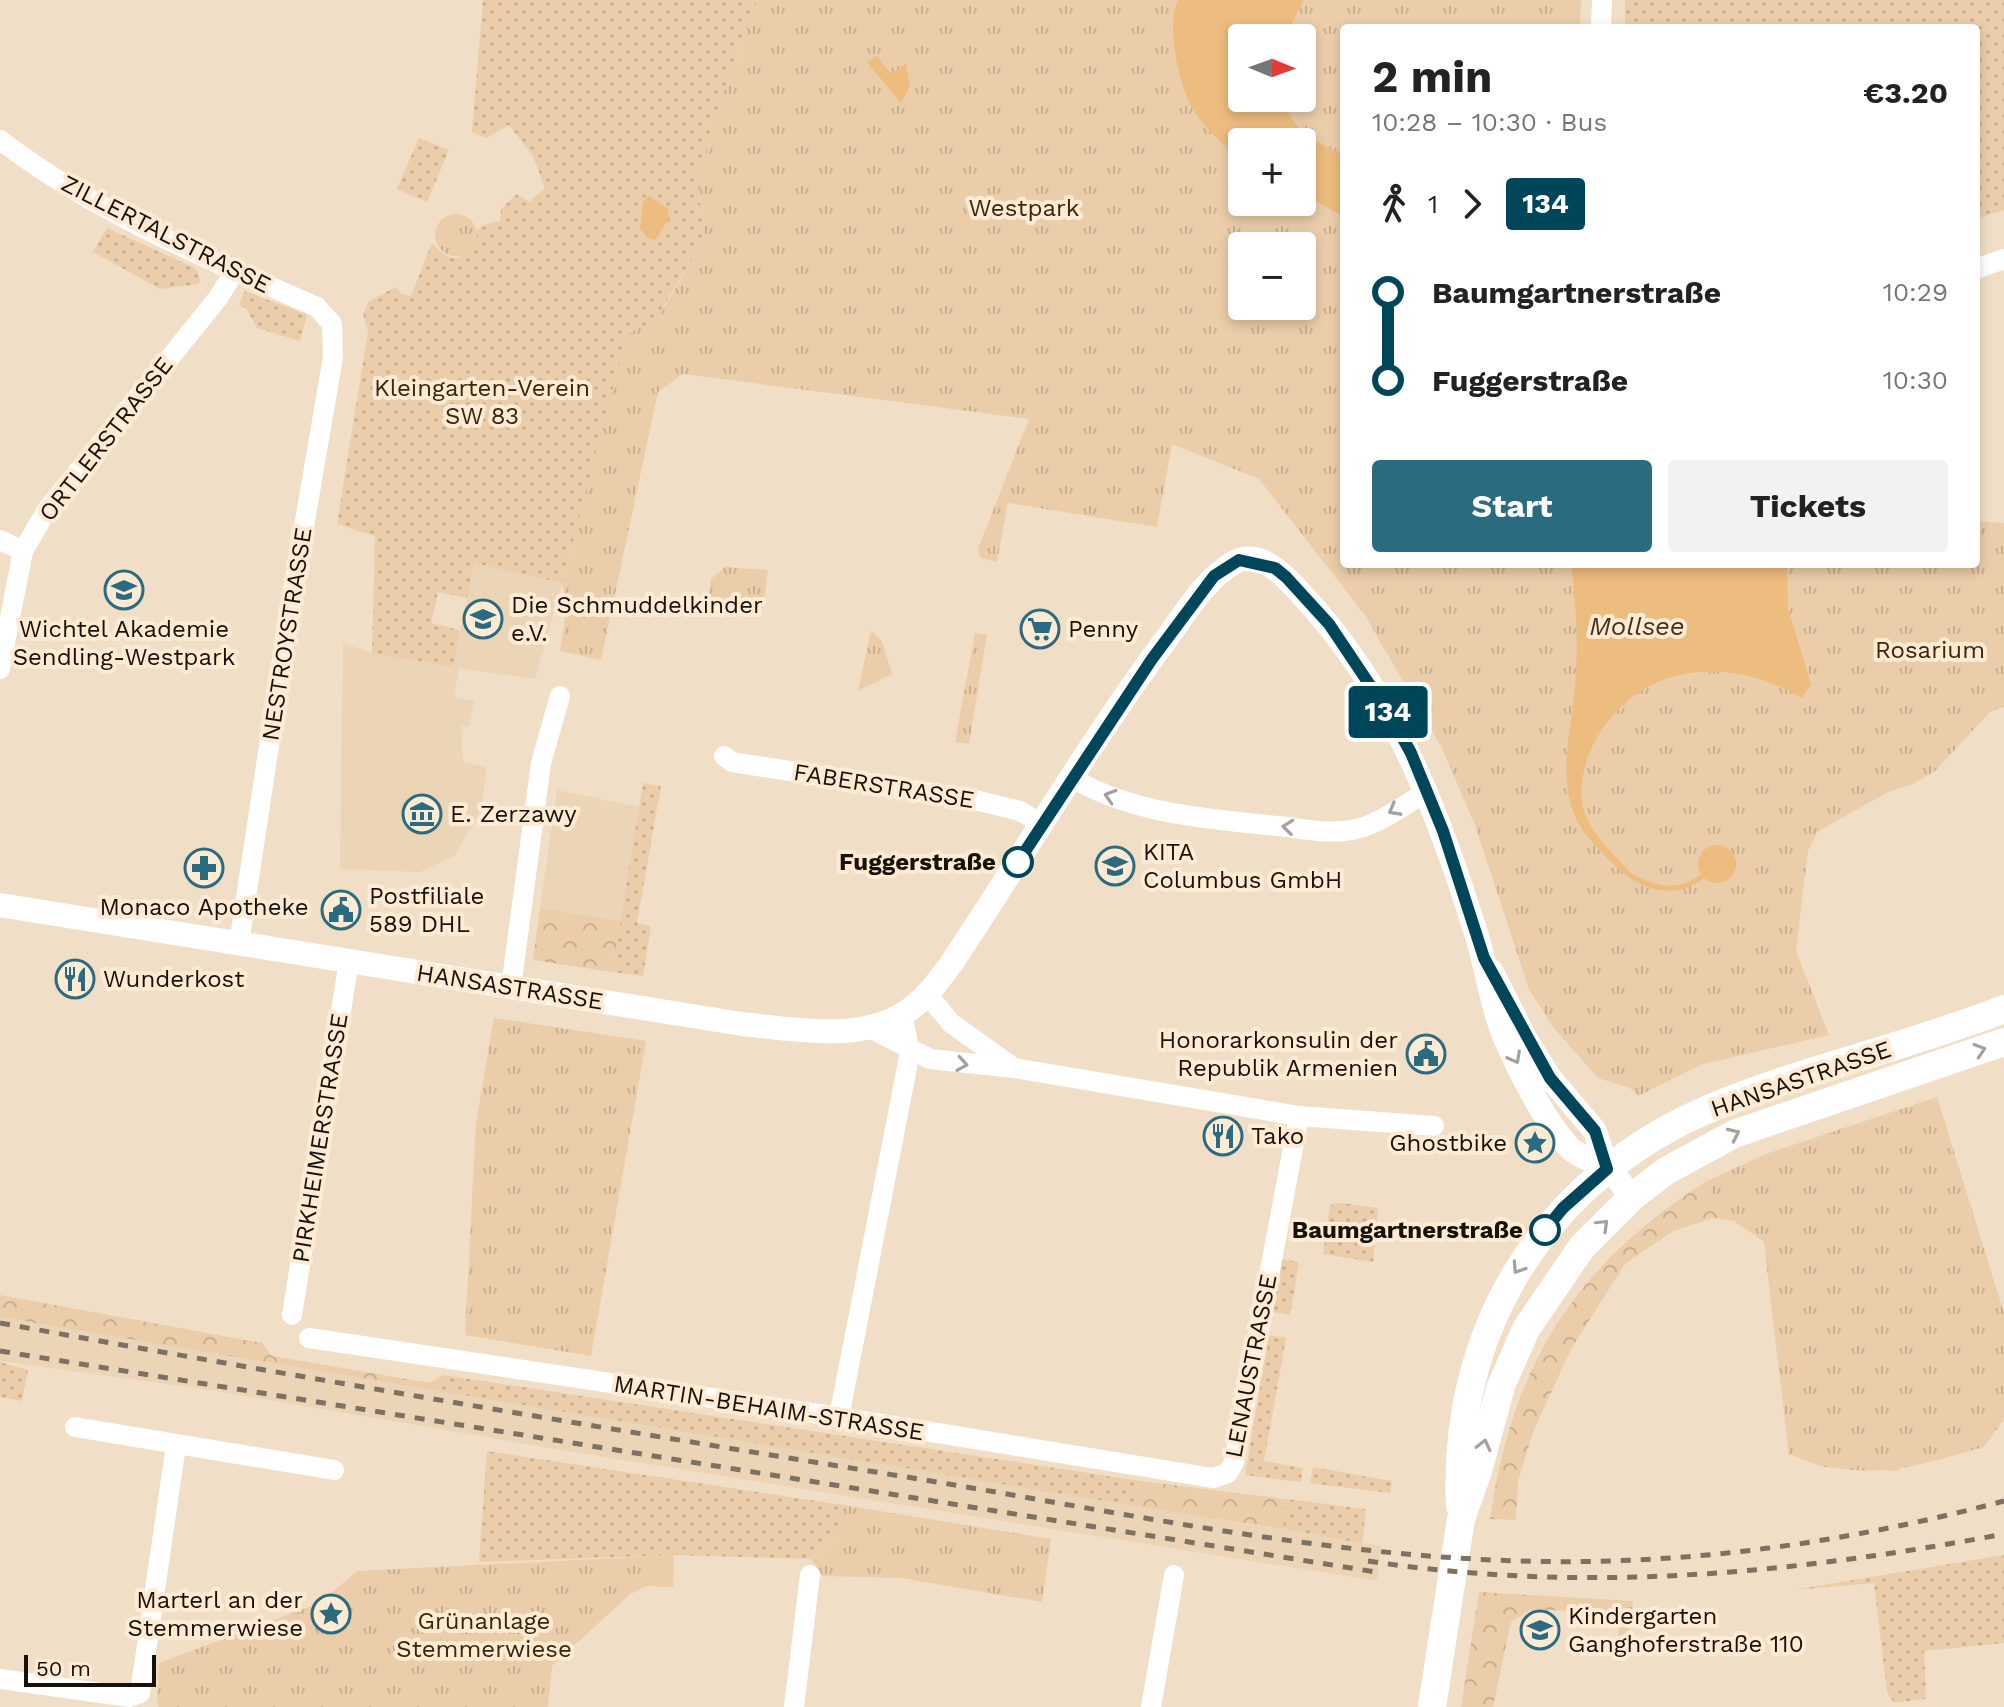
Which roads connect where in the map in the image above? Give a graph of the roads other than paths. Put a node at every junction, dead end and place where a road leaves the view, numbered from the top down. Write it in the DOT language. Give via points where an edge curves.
graph roads {
  1 [pos="1602,0"];
  2 [pos="1601,24"];
  3 [pos="0,140"];
  4 [pos="2004,259"];
  5 [pos="1980,268"];
  6 [pos="235,271"];
  7 [pos="332,324"];
  8 [pos="0,540"];
  9 [pos="23,551"];
  10 [pos="0,669"];
  11 [pos="560,696"];
  12 [pos="724,756"];
  13 [pos="1072,778"];
  14 [pos="1427,792"];
  15 [pos="1042,824"];
  16 [pos="0,905"];
  17 [pos="239,944"];
  18 [pos="349,961"];
  19 [pos="511,987"];
  20 [pos="927,994"];
  21 [pos="2004,1009"];
  22 [pos="902,1015"];
  23 [pos="868,1027"];
  24 [pos="2004,1042"];
  25 [pos="910,1052"];
  26 [pos="1014,1068"];
  27 [pos="1299,1116"];
  28 [pos="1434,1126"];
  29 [pos="1607,1169"];
  30 [pos="1632,1197"];
  31 [pos="292,1315"];
  32 [pos="309,1338"];
  33 [pos="839,1417"];
  34 [pos="75,1427"];
  35 [pos="176,1445"];
  36 [pos="334,1470"];
  37 [pos="1228,1473"];
  38 [pos="1461,1519"];
  39 [pos="810,1575"];
  40 [pos="1174,1575"];
  41 [pos="4,1680"];
  42 [pos="794,1707"];
  43 [pos="1151,1707"];
  44 [pos="1432,1707"];
  1 -- 2 [label="street"];
  3 -- 6 [label="street, ZILLERTALSTRASSE" via="96,203"];
  4 -- 5 [label="street"];
  6 -- 7 [label="street, ZILLERTALSTRASSE" via="317,307"];
  6 -- 9 [label="street, ORTLERSTRASSE" via="86,456"];
  7 -- 17 [label="street, NESTROYSTRASSE" via="333,357"];
  8 -- 9 [label="street"];
  9 -- 10 [label="street, ORTLERSTRASSE"];
  11 -- 19 [label="street" via="541,763"];
  12 -- 15 [label="street, FABERSTRASSE" via="732,762 975,800 1020,811"];
  14 -- 13 [label="street, one-way" via="1361,828 1326,831 1150,809"];
  13 -- 14 [label="street" via="1214,576 1239,560 1275,568 1329,624 1390,715"];
  13 -- 15 [label="street"];
  14 -- 29 [label="street" via="1484,958 1534,1052 1595,1131"];
  15 -- 20 [label="street"];
  16 -- 17 [label="street, HANSASTRASSE"];
  17 -- 18 [label="street, HANSASTRASSE"];
  18 -- 19 [label="street, HANSASTRASSE"];
  18 -- 31 [label="street, PIRKHEIMERSTRASSE"];
  19 -- 23 [label="street, HANSASTRASSE" via="742,1024 817,1031"];
  20 -- 22 [label="street"];
  20 -- 26 [label="street" via="951,1023"];
  21 -- 29 [label="main road, HANSASTRASSE" via="1737,1097 1647,1140"];
  22 -- 23 [label="street, HANSASTRASSE"];
  22 -- 25 [label="street"];
  23 -- 25 [label="street"];
  30 -- 24 [label="main road, HANSASTRASSE, one-way" via="1666,1171 1734,1134"];
  25 -- 26 [label="street, one-way"];
  25 -- 33 [label="street"];
  26 -- 27 [label="street"];
  27 -- 28 [label="street"];
  27 -- 37 [label="street, LENAUSTRASSE"];
  29 -- 30 [label="street"];
  29 -- 38 [label="main road, one-way" via="1545,1230 1507,1285 1488,1329 1474,1374 1458,1468"];
  38 -- 30 [label="main road, one-way" via="1501,1386 1526,1329 1582,1247"];
  32 -- 33 [label="street, MARTIN-BEHAIM-STRASSE"];
  33 -- 37 [label="street, MARTIN-BEHAIM-STRASSE" via="1213,1478"];
  34 -- 35 [label="street"];
  35 -- 36 [label="street"];
  35 -- 41 [label="street" via="139,1694 127,1697"];
  38 -- 44 [label="main road"];
  39 -- 42 [label="street"];
  40 -- 43 [label="street"];
}
